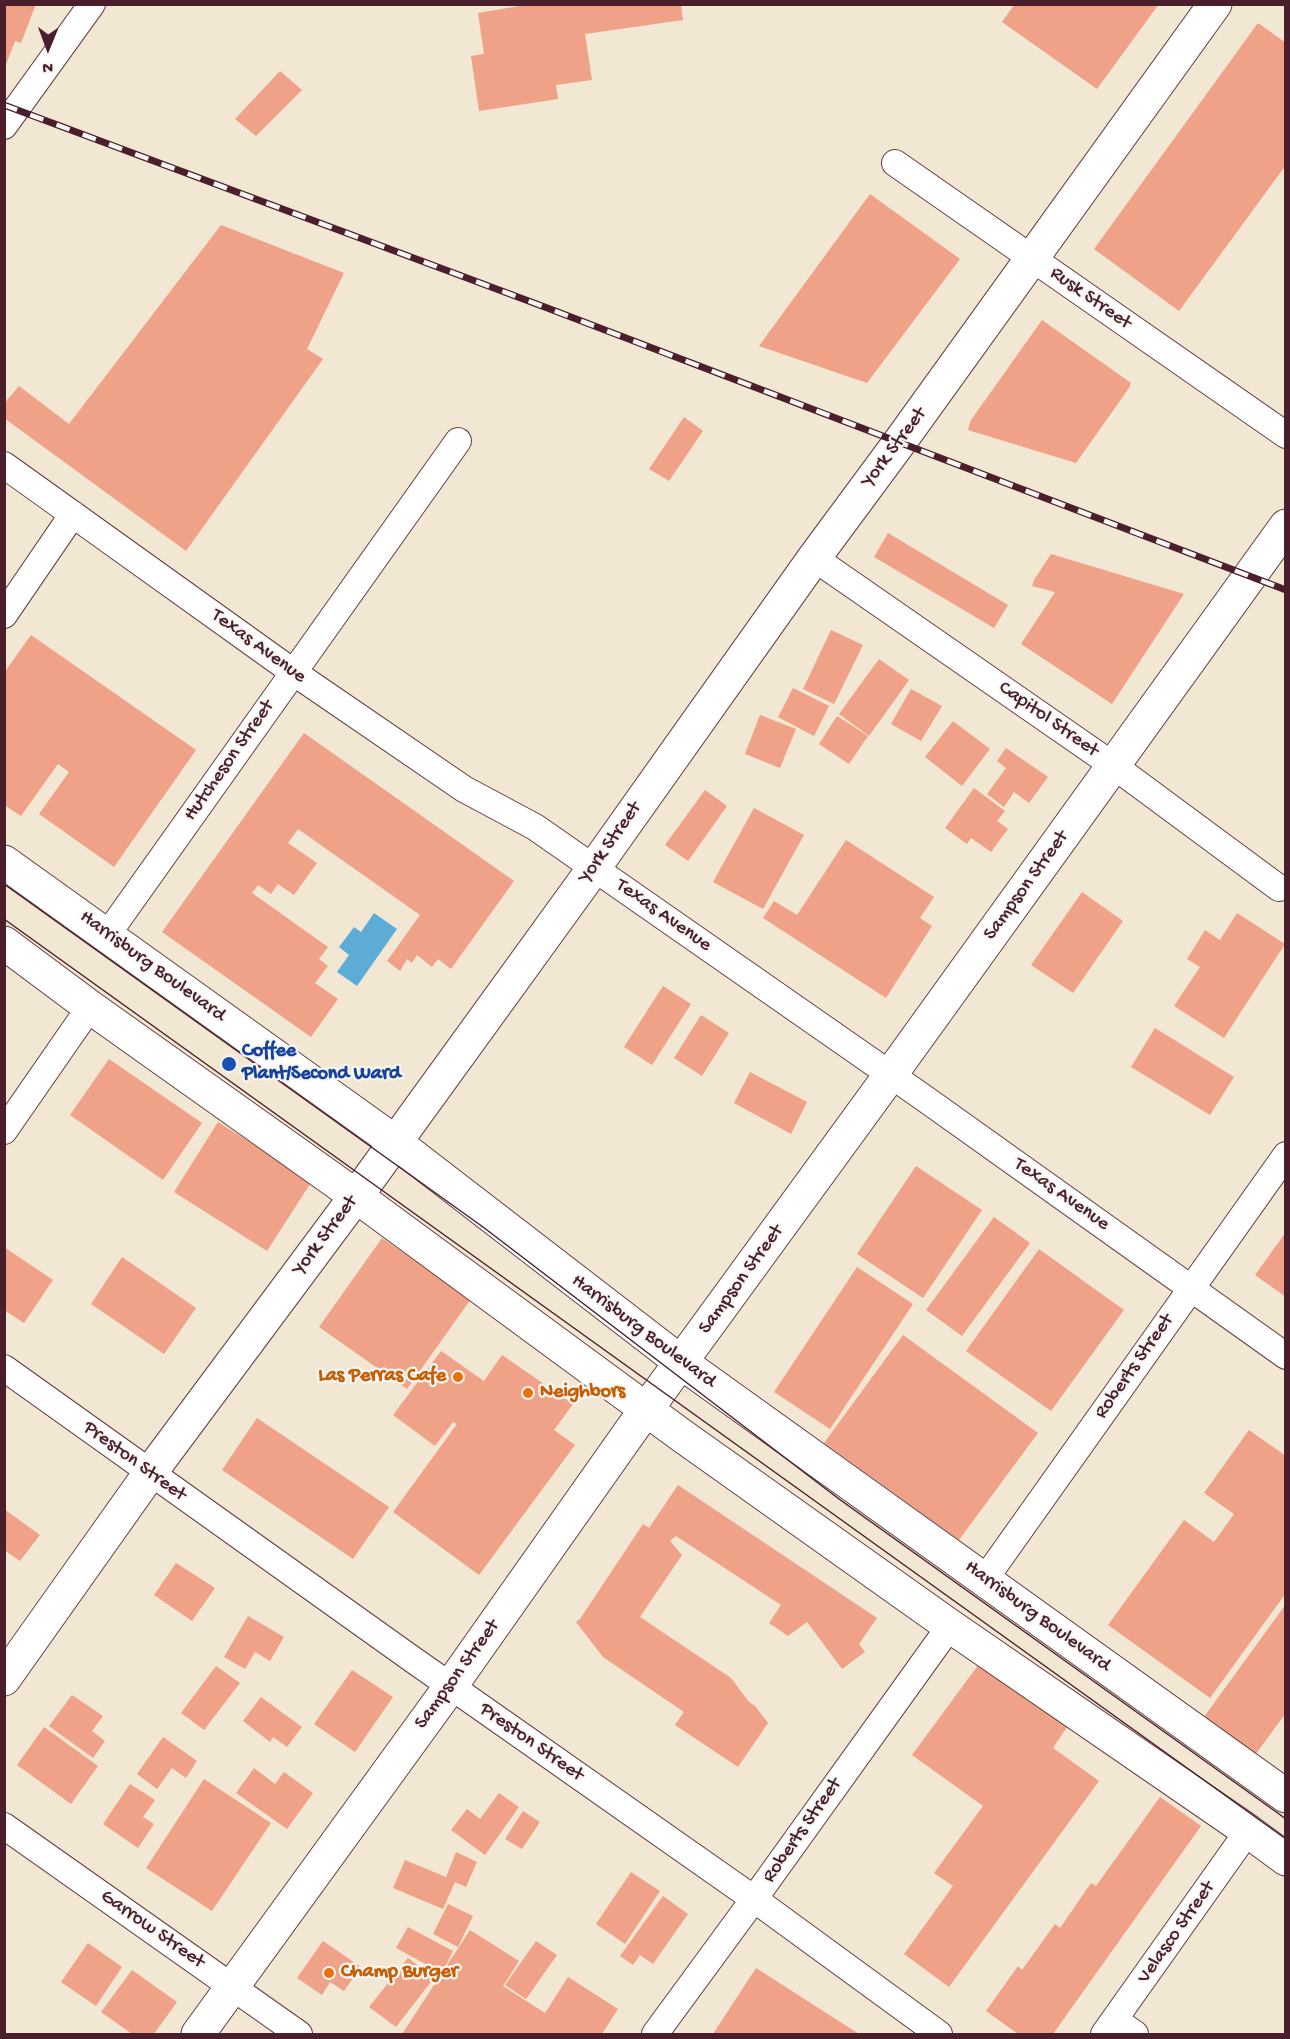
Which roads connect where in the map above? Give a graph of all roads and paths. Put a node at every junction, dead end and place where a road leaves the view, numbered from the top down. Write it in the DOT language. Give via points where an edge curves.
graph roads {
  1 [pos="92,4"];
  2 [pos="1215,4"];
  3 [pos="4,126"];
  4 [pos="895,163"];
  5 [pos="1033,258"];
  6 [pos="1286,435"];
  7 [pos="458,441"];
  8 [pos="4,465"];
  9 [pos="73,514"];
  10 [pos="1286,526"];
  11 [pos="814,558"];
  12 [pos="4,615"];
  13 [pos="293,672"];
  14 [pos="1114,766"];
  15 [pos="4,862"];
  16 [pos="594,868"];
  17 [pos="1279,888"];
  18 [pos="107,935"];
  19 [pos="4,943"];
  20 [pos="90,1007"];
  21 [pos="891,1074"];
  22 [pos="4,1131"];
  23 [pos="395,1142"];
  24 [pos="1286,1155"];
  25 [pos="356,1196"];
  26 [pos="1192,1288"];
  27 [pos="1286,1356"];
  28 [pos="682,1363"];
  29 [pos="4,1368"];
  30 [pos="646,1410"];
  31 [pos="150,1473"];
  32 [pos="985,1579"];
  33 [pos="950,1626"];
  34 [pos="4,1679"];
  35 [pos="450,1687"];
  36 [pos="1283,1790"];
  37 [pos="4,1826"];
  38 [pos="1248,1831"];
  39 [pos="1286,1859"];
  40 [pos="754,1899"];
  41 [pos="232,1987"];
  42 [pos="1118,2030"];
  43 [pos="198,2034"];
  44 [pos="299,2034"];
  45 [pos="655,2034"];
  46 [pos="939,2034"];
  1 -- 3 [label="street"];
  2 -- 5 [label="main road, York Street"];
  4 -- 5 [label="street, Rusk Street"];
  5 -- 6 [label="street, Rusk Street"];
  5 -- 11 [label="main road, York Street"];
  7 -- 13 [label="street, Hutcheson Street"];
  8 -- 9 [label="street, Texas Avenue"];
  9 -- 12 [label="street"];
  9 -- 13 [label="street, Texas Avenue"];
  10 -- 14 [label="main road, Sampson Street"];
  11 -- 14 [label="street, Capitol Street"];
  11 -- 16 [label="main road, York Street"];
  13 -- 16 [label="street, Texas Avenue" via="464,789 535,827"];
  13 -- 18 [label="street, Hutcheson Street"];
  14 -- 17 [label="street, Capitol Street"];
  14 -- 21 [label="main road, Sampson Street"];
  15 -- 18 [label="main road, Harrisburg Boulevard"];
  16 -- 21 [label="street, Texas Avenue"];
  16 -- 23 [label="main road, York Street"];
  18 -- 23 [label="main road, Harrisburg Boulevard"];
  19 -- 20 [label="main road"];
  20 -- 22 [label="street"];
  20 -- 25 [label="main road"];
  21 -- 26 [label="street, Texas Avenue"];
  21 -- 28 [label="main road, Sampson Street"];
  23 -- 25 [label="main road, York Street"];
  23 -- 28 [label="main road, Harrisburg Boulevard"];
  24 -- 26 [label="street, Roberts Street"];
  25 -- 30 [label="main road"];
  25 -- 31 [label="main road, York Street"];
  26 -- 27 [label="street, Texas Avenue"];
  26 -- 32 [label="street, Roberts Street"];
  28 -- 30 [label="main road, Sampson Street"];
  28 -- 32 [label="main road, Harrisburg Boulevard"];
  29 -- 31 [label="street, Preston Street"];
  30 -- 33 [label="main road"];
  30 -- 35 [label="main road, Sampson Street"];
  31 -- 34 [label="main road, York Street"];
  31 -- 35 [label="street, Preston Street"];
  32 -- 36 [label="main road, Harrisburg Boulevard"];
  33 -- 38 [label="main road"];
  33 -- 40 [label="street, Roberts Street"];
  35 -- 40 [label="street, Preston Street"];
  35 -- 41 [label="main road, Sampson Street"];
  37 -- 41 [label="street, Garrow Street"];
  38 -- 39 [label="main road"];
  38 -- 42 [label="street, Velasco Street"];
  40 -- 45 [label="street, Roberts Street"];
  40 -- 46 [label="street, Preston Street"];
  41 -- 43 [label="main road, Sampson Street"];
  41 -- 44 [label="street, Garrow Street"];
}
